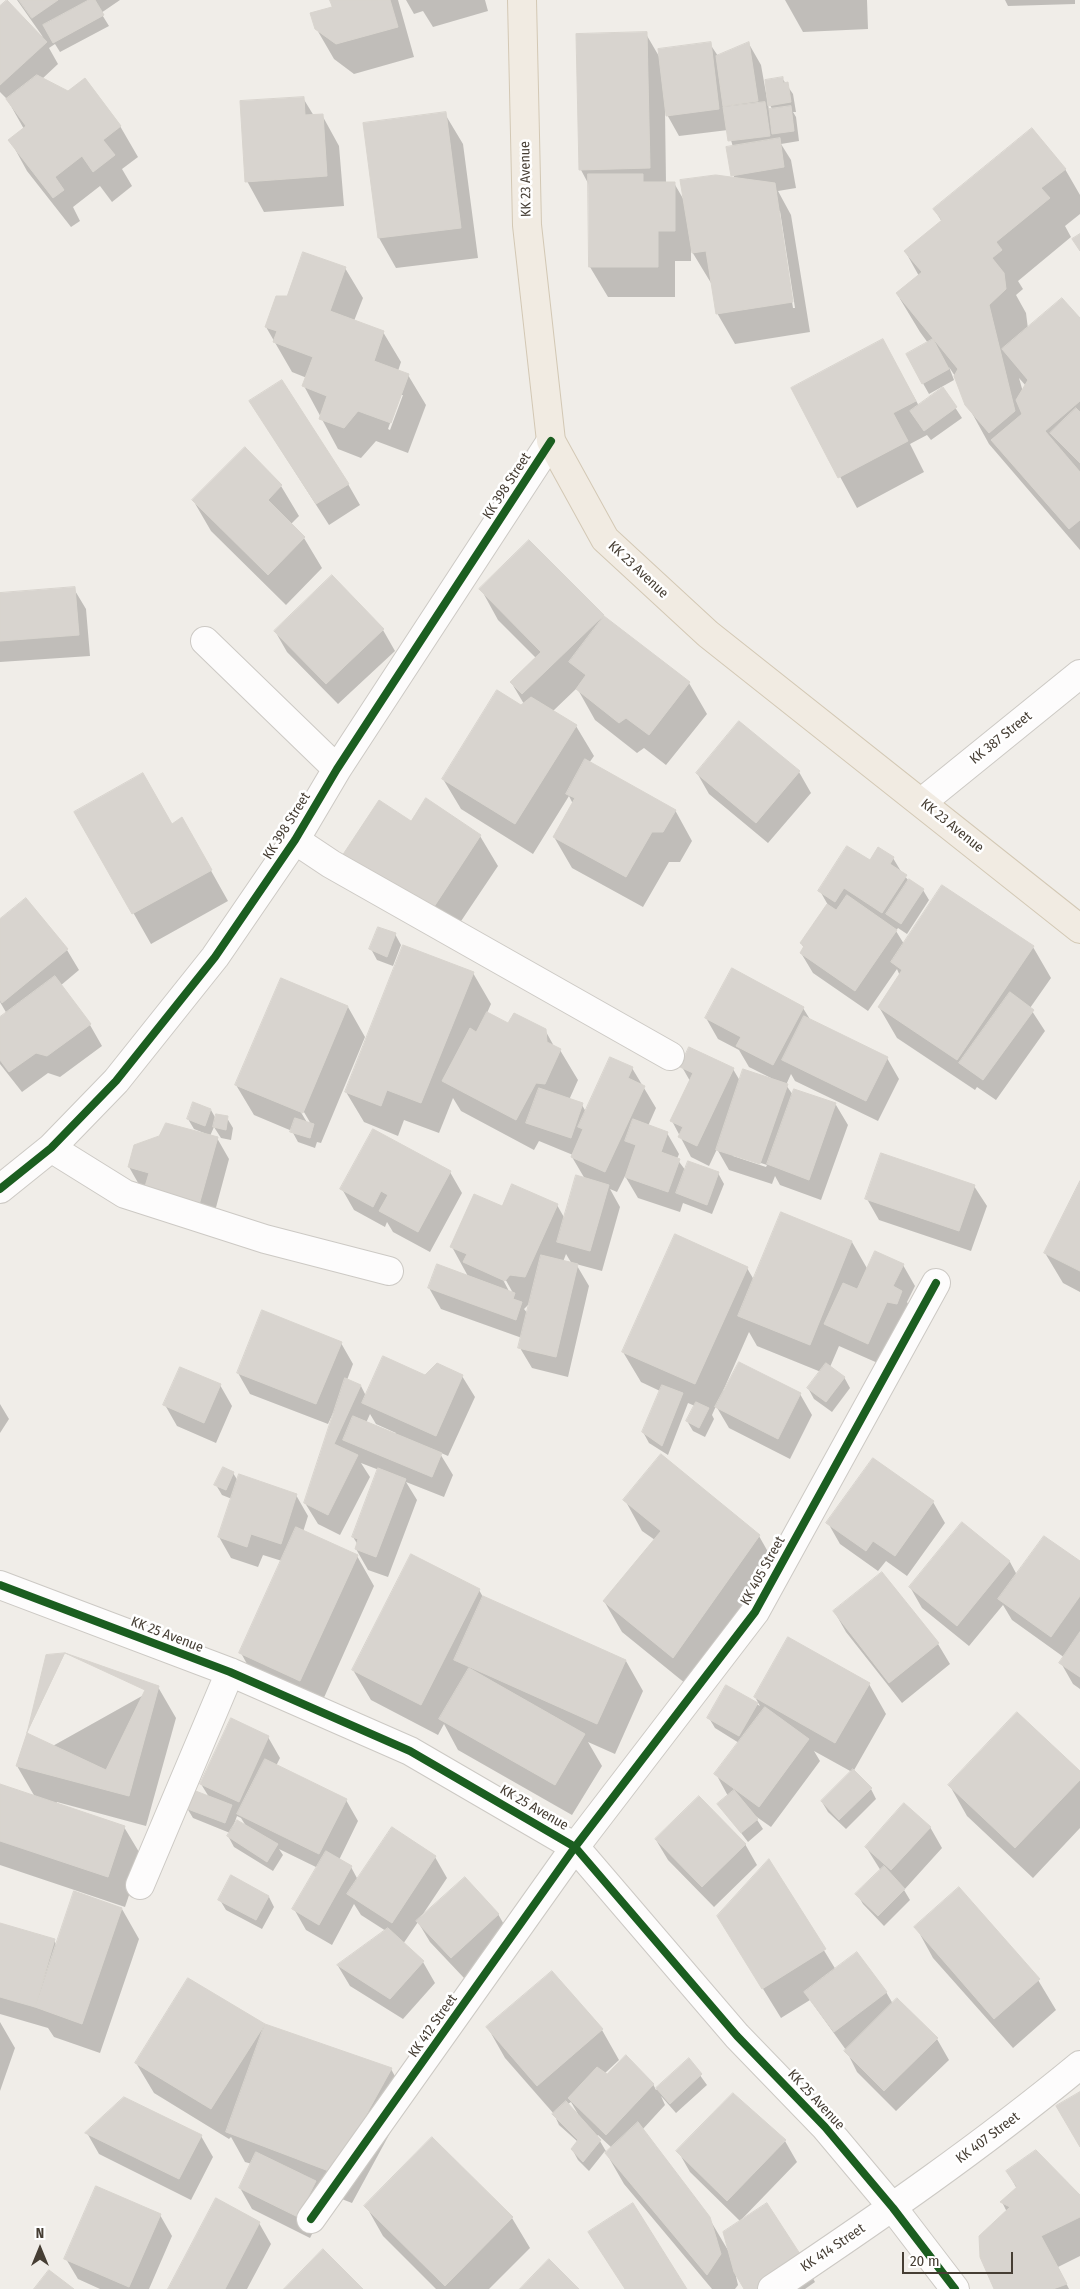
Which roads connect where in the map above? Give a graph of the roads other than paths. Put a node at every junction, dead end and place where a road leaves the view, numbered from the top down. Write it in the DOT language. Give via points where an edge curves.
graph roads {
  1 [pos="522,0"];
  2 [pos="551,441"];
  3 [pos="205,641"];
  4 [pos="1080,674"];
  5 [pos="337,769"];
  6 [pos="922,802"];
  7 [pos="295,840"];
  8 [pos="1080,929"];
  9 [pos="670,1056"];
  10 [pos="51,1148"];
  11 [pos="0,1190"];
  12 [pos="389,1271"];
  13 [pos="936,1283"];
  14 [pos="0,1585"];
  15 [pos="230,1672"];
  16 [pos="575,1847"];
  17 [pos="140,1886"];
  18 [pos="1080,2065"];
  19 [pos="893,2208"];
  20 [pos="312,2219"];
  21 [pos="772,2289"];
  22 [pos="955,2289"];
  1 -- 2 [label="main road, KK 23 Avenue" via="527,225"];
  2 -- 5 [label="street, KK 398 Street"];
  2 -- 6 [label="main road, KK 23 Avenue" via="605,540 708,634"];
  3 -- 5 [label="street"];
  4 -- 6 [label="street, KK 387 Street"];
  5 -- 7 [label="street, KK 398 Street"];
  6 -- 8 [label="main road, KK 23 Avenue"];
  7 -- 9 [label="street" via="331,864"];
  7 -- 10 [label="street, KK 398 Street" via="215,957 116,1081"];
  10 -- 11 [label="street, KK 398 Street"];
  10 -- 12 [label="street" via="125,1194 264,1239"];
  13 -- 16 [label="street, KK 405 Street" via="756,1612"];
  14 -- 15 [label="street, KK 25 Avenue"];
  15 -- 16 [label="street, KK 25 Avenue" via="410,1751"];
  15 -- 17 [label="street"];
  16 -- 19 [label="street, KK 25 Avenue" via="737,2036 825,2127"];
  16 -- 20 [label="street, KK 412 Street"];
  18 -- 19 [label="street, KK 407 Street" via="1013,2120"];
  19 -- 21 [label="street, KK 414 Street"];
  19 -- 22 [label="street, KK 25 Avenue"];
}
